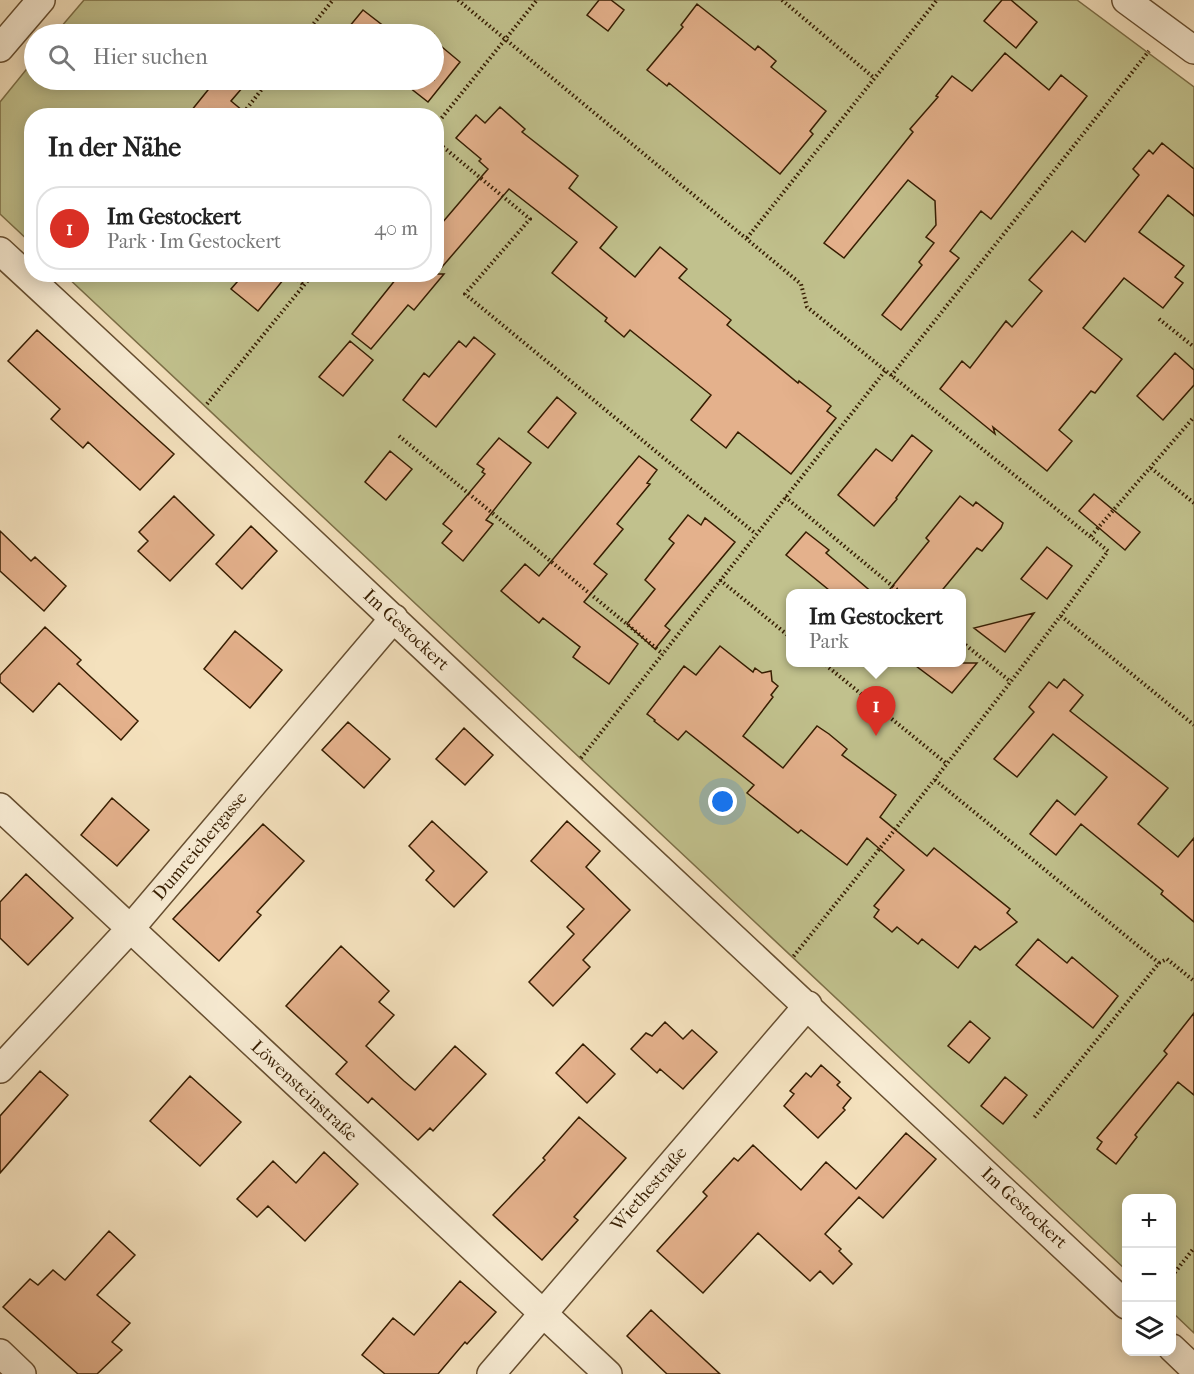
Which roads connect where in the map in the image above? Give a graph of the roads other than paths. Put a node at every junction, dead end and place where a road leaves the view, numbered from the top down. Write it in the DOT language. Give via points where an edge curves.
graph roads {
  1 [pos="41,0"];
  2 [pos="1126,0"];
  3 [pos="0,48"];
  4 [pos="1194,50"];
  5 [pos="0,251"];
  6 [pos="24,273"];
  7 [pos="34,282"];
  8 [pos="394,618"];
  9 [pos="0,807"];
  10 [pos="130,929"];
  11 [pos="808,1005"];
  12 [pos="0,1069"];
  13 [pos="1123,1302"];
  14 [pos="542,1313"];
  15 [pos="1176,1352"];
  16 [pos="0,1353"];
  17 [pos="1194,1369"];
  18 [pos="22,1374"];
  19 [pos="491,1374"];
  20 [pos="608,1374"];
  1 -- 3 [label="street"];
  2 -- 4 [label="street"];
  5 -- 6 [label="street, Im Gestockert"];
  7 -- 8 [label="street, Im Gestockert"];
  8 -- 10 [label="street, Dumreichergasse"];
  8 -- 11 [label="street, Im Gestockert"];
  9 -- 10 [label="street, Löwensteinstraße"];
  10 -- 12 [label="street, Dumreichergasse"];
  10 -- 14 [label="street, Löwensteinstraße"];
  11 -- 13 [label="street, Im Gestockert"];
  11 -- 14 [label="street, Wiethestraße"];
  14 -- 19 [label="street, Wiethestraße"];
  14 -- 20 [label="street, Löwensteinstraße"];
  15 -- 17 [label="street"];
  16 -- 18 [label="street"];
}
